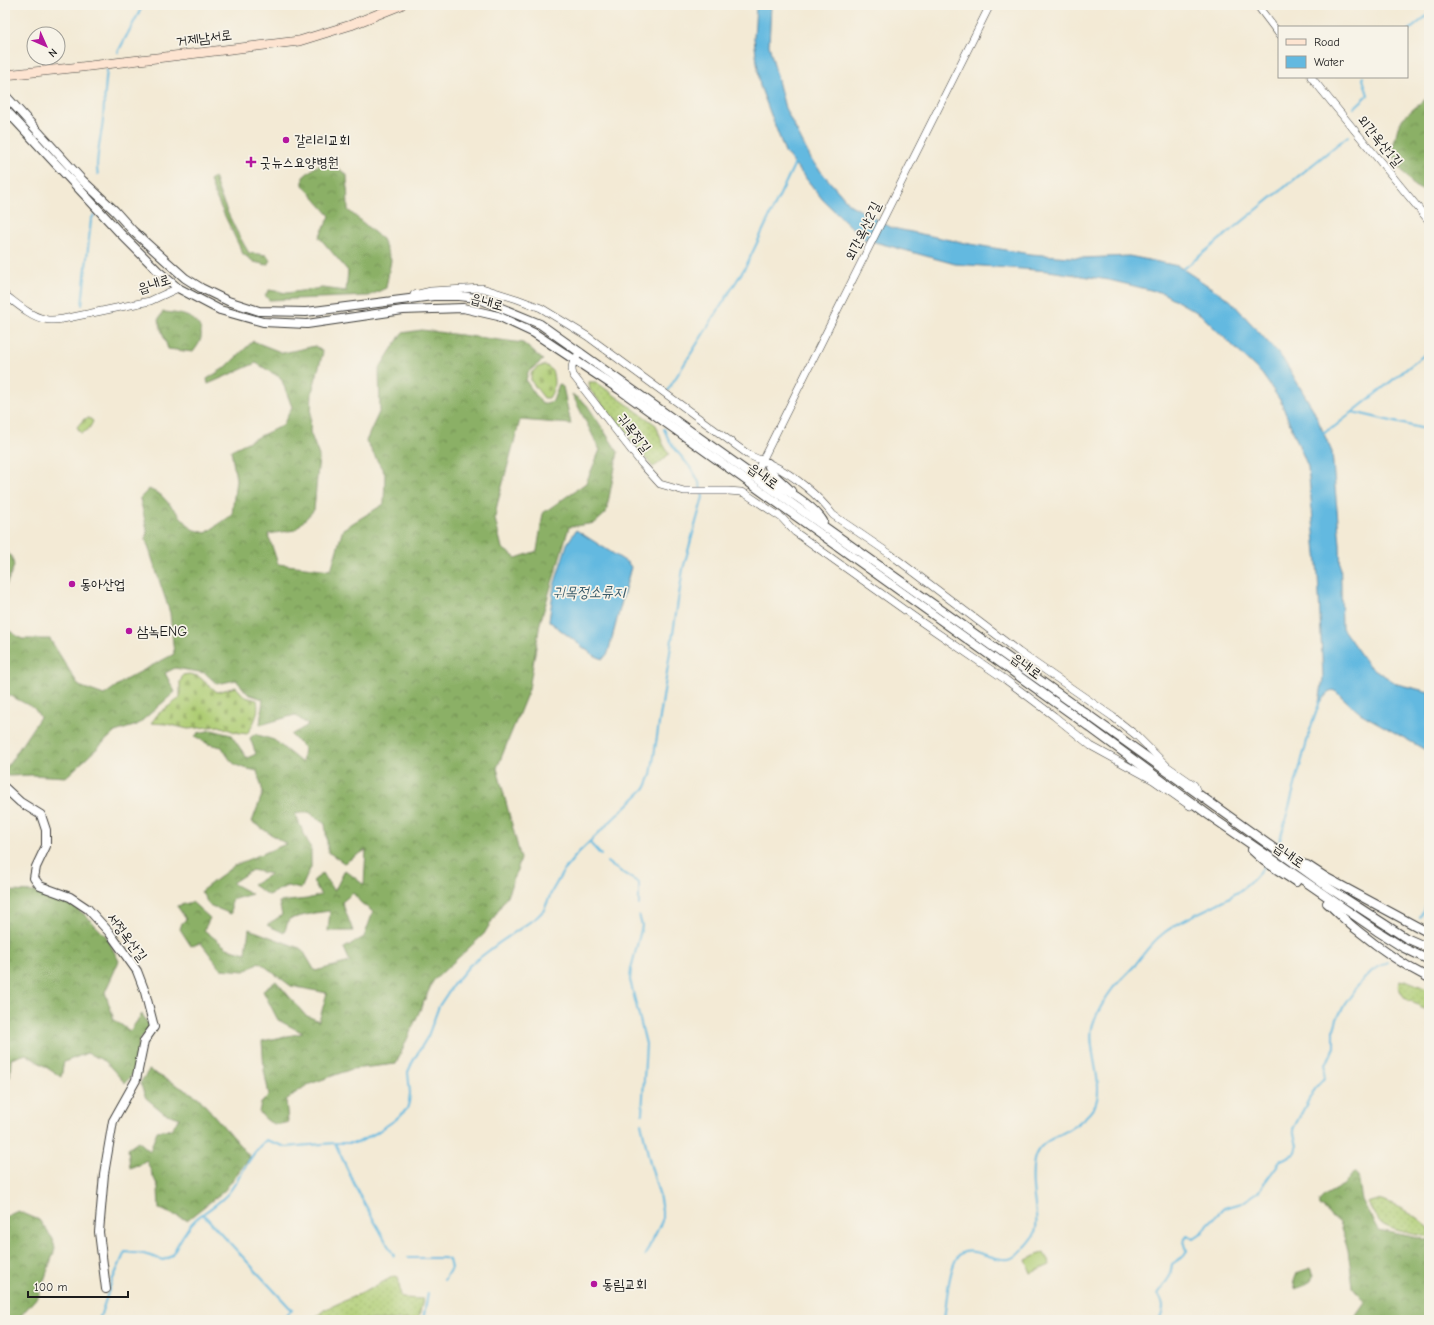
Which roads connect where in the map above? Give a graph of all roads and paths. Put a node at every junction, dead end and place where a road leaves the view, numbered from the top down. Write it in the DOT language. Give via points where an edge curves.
graph roads {
  1 [pos="402,5"];
  2 [pos="990,5"];
  3 [pos="1257,5"];
  4 [pos="1278,33"];
  5 [pos="5,75"];
  6 [pos="1313,78"];
  7 [pos="5,95"];
  8 [pos="5,108"];
  9 [pos="1429,221"];
  10 [pos="185,278"];
  11 [pos="178,288"];
  12 [pos="5,295"];
  13 [pos="390,302"];
  14 [pos="577,356"];
  15 [pos="765,462"];
  16 [pos="758,468"];
  17 [pos="750,473"];
  18 [pos="798,499"];
  19 [pos="828,528"];
  20 [pos="5,788"];
  21 [pos="1198,794"];
  22 [pos="1220,823"];
  23 [pos="1291,860"];
  24 [pos="1429,933"];
  25 [pos="1429,948"];
  26 [pos="1429,960"];
  27 [pos="1429,978"];
  28 [pos="106,1289"];
  1 -- 5 [label="main road, 거제남서로" via="351,25 299,41"];
  2 -- 15 [label="street, 외간옥산2길"];
  3 -- 4 [label="street"];
  6 -- 9 [label="street, 외간옥산1길"];
  7 -- 10 [label="street, 읍내로" via="82,180"];
  8 -- 11 [label="street" via="143,257"];
  10 -- 11 [label="street"];
  10 -- 13 [label="street, 읍내로" via="228,301 259,311 306,312"];
  11 -- 12 [label="street, 읍내로" via="150,301 51,320 42,319"];
  11 -- 14 [label="street, 읍내로" via="226,312 263,322 284,324 314,323 403,310 475,310 498,316"];
  13 -- 14 [label="street, 읍내로" via="433,296 477,298 540,324"];
  13 -- 15 [label="street" via="430,291 482,288 541,308 587,336 749,455"];
  14 -- 17 [label="street, 읍내로"];
  14 -- 22 [label="street, 읍내로" via="620,390"];
  14 -- 22 [label="street, 귀목정길" via="571,368 573,375 650,475 660,484 684,492 743,490 782,518 795,532 1012,685 1091,746 1153,780 1194,809"];
  15 -- 16 [label="street, 외간옥산2길"];
  15 -- 18 [label="street"];
  15 -- 21 [label="street" via="804,486 833,515 890,554 1005,643 1113,717 1168,767 1194,785"];
  17 -- 18 [label="street" via="771,482"];
  17 -- 19 [label="street, 읍내로"];
  18 -- 19 [label="street" via="822,518"];
  19 -- 21 [label="street, 읍내로"];
  20 -- 28 [label="street, 서정옥산길" via="20,802 41,815 46,830 46,846 34,878 40,886 70,897 88,909 109,932 137,971 154,1027 144,1041 136,1080 113,1121 104,1174 99,1232"];
  21 -- 23 [label="street, 읍내로"];
  22 -- 26 [label="street, 읍내로" via="1377,931"];
  22 -- 27 [label="street" via="1267,863 1335,909 1356,930 1391,956"];
  23 -- 24 [label="street" via="1307,865"];
  23 -- 25 [label="street, 읍내로" via="1406,938"];
}
